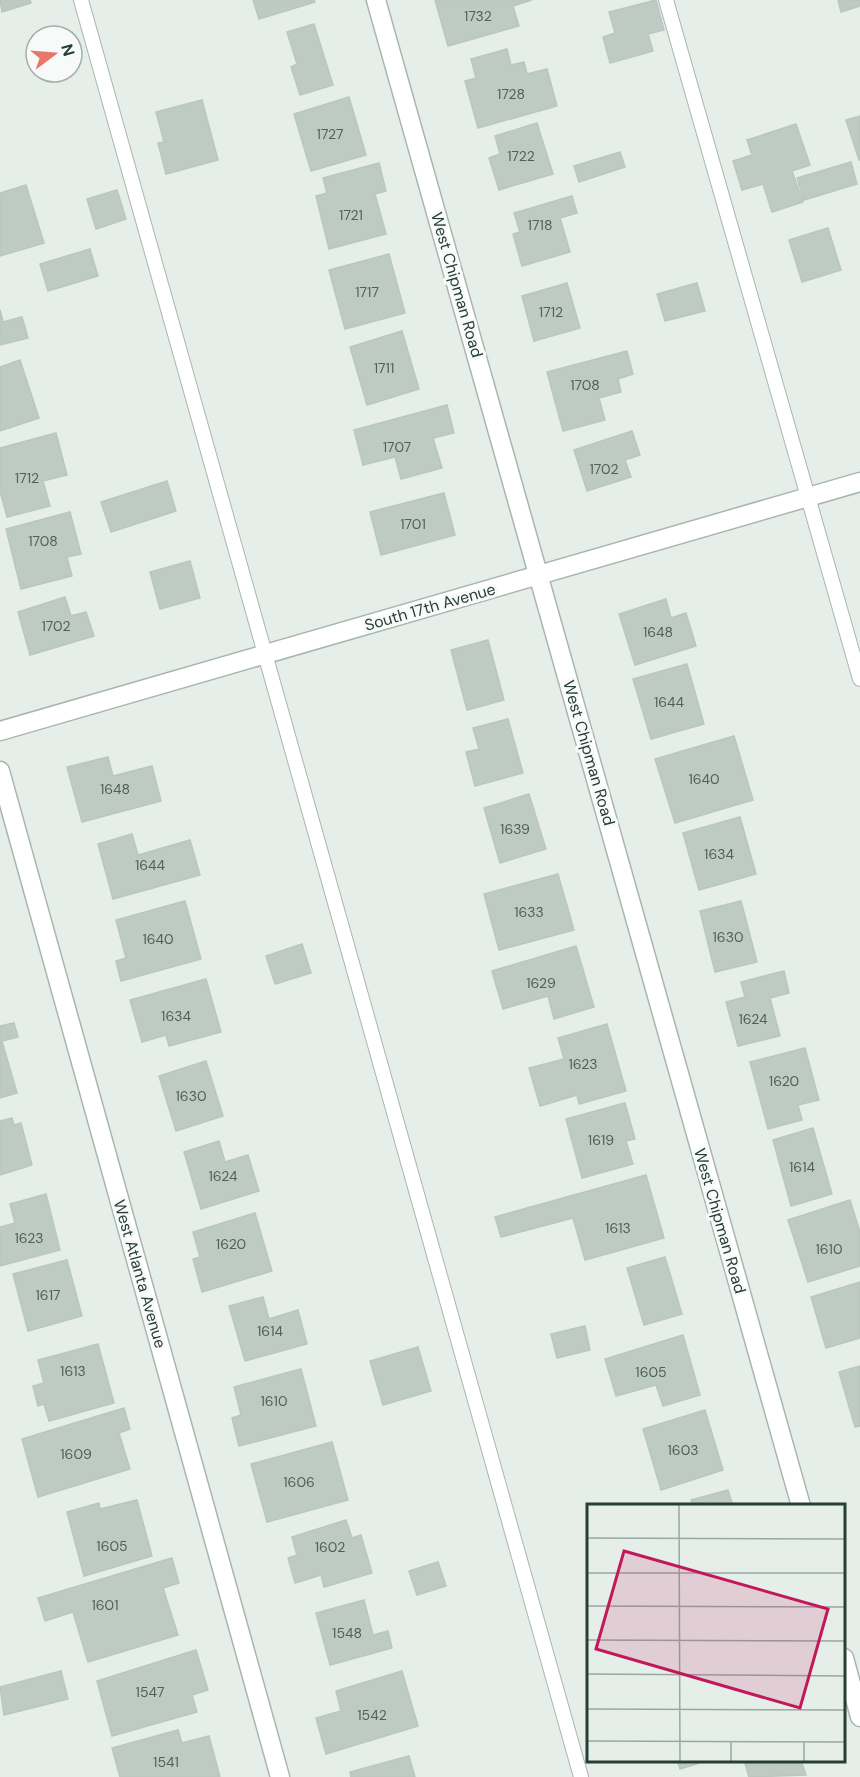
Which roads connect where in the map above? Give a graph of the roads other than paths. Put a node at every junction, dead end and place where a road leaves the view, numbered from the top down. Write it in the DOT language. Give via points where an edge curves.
graph roads {
  1 [pos="81,0"];
  2 [pos="376,0"];
  3 [pos="666,0"];
  4 [pos="860,482"];
  5 [pos="808,497"];
  6 [pos="539,576"];
  7 [pos="266,654"];
  8 [pos="860,679"];
  9 [pos="0,730"];
  10 [pos="0,771"];
  11 [pos="800,1504"];
  12 [pos="845,1665"];
  13 [pos="860,1717"];
  14 [pos="280,1777"];
  15 [pos="581,1777"];
  1 -- 7 [label="lane"];
  2 -- 6 [label="street, West Chipman Road"];
  3 -- 5 [label="lane"];
  4 -- 5 [label="street, South 17th Avenue"];
  5 -- 6 [label="street, South 17th Avenue"];
  5 -- 8 [label="lane"];
  6 -- 7 [label="street, South 17th Avenue"];
  6 -- 11 [label="street, West Chipman Road"];
  7 -- 9 [label="street, South 17th Avenue"];
  7 -- 15 [label="lane"];
  10 -- 14 [label="street, West Atlanta Avenue"];
  12 -- 13 [label="street"];
}
